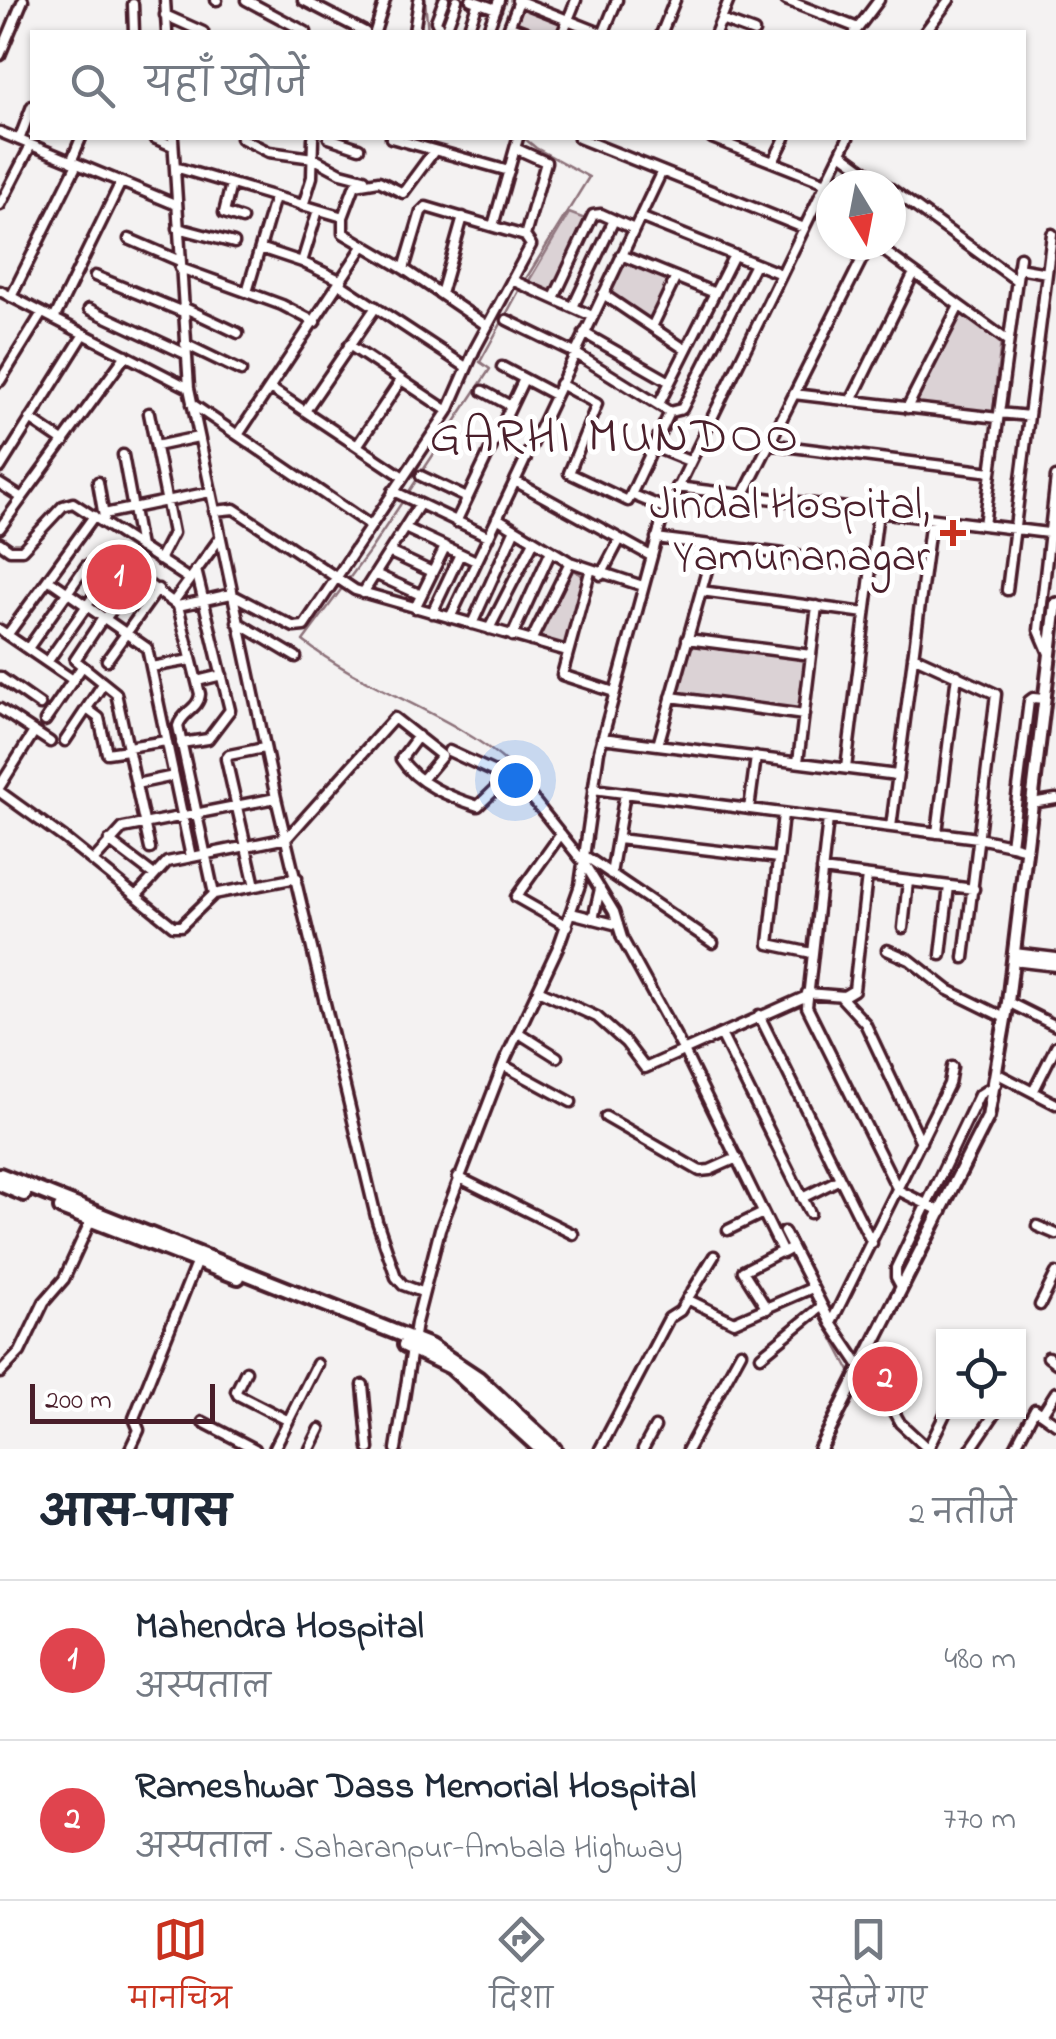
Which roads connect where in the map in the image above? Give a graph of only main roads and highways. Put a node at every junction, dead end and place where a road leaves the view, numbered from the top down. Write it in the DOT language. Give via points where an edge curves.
graph roads {
  1 [pos="1056,604"];
  2 [pos="0,1175"];
  3 [pos="0,1184"];
  4 [pos="412,1343"];
  5 [pos="540,1449"];
  6 [pos="554,1449"];
  7 [pos="820,1449"];
  1 -- 7 [label="main road" via="988,1117"];
  2 -- 4 [label="highway"];
  3 -- 4 [label="highway"];
  4 -- 5 [label="highway" via="450,1367"];
  4 -- 6 [label="highway" via="453,1358"];
}
